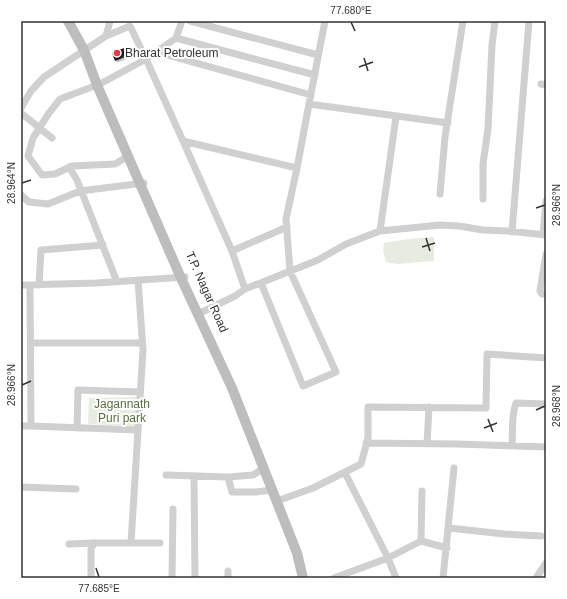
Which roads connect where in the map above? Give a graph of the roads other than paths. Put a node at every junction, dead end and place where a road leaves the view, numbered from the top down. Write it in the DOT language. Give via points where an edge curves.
graph roads {
  1 [pos="68,21"];
  2 [pos="75,21"];
  3 [pos="110,21"];
  4 [pos="182,21"];
  5 [pos="190,21"];
  6 [pos="323,21"];
  7 [pos="463,21"];
  8 [pos="495,21"];
  9 [pos="529,21"];
  10 [pos="131,24"];
  11 [pos="106,36"];
  12 [pos="176,38"];
  13 [pos="86,48"];
  14 [pos="160,49"];
  15 [pos="318,55"];
  16 [pos="146,59"];
  17 [pos="315,75"];
  18 [pos="98,84"];
  19 [pos="311,95"];
  20 [pos="309,104"];
  21 [pos="21,108"];
  22 [pos="21,112"];
  23 [pos="396,117"];
  24 [pos="448,123"];
  25 [pos="40,127"];
  26 [pos="52,138"];
  27 [pos="183,141"];
  28 [pos="128,156"];
  29 [pos="69,168"];
  30 [pos="297,168"];
  31 [pos="142,183"];
  32 [pos="80,190"];
  33 [pos="440,194"];
  34 [pos="21,195"];
  35 [pos="483,199"];
  36 [pos="546,201"];
  37 [pos="286,227"];
  38 [pos="380,231"];
  39 [pos="512,232"];
  40 [pos="544,235"];
  41 [pos="102,245"];
  42 [pos="232,251"];
  43 [pos="546,254"];
  44 [pos="290,271"];
  45 [pos="544,275"];
  46 [pos="183,277"];
  47 [pos="138,280"];
  48 [pos="117,282"];
  49 [pos="261,283"];
  50 [pos="38,284"];
  51 [pos="21,285"];
  52 [pos="30,285"];
  53 [pos="245,289"];
  54 [pos="546,294"];
  55 [pos="200,313"];
  56 [pos="31,343"];
  57 [pos="142,343"];
  58 [pos="546,358"];
  59 [pos="140,392"];
  60 [pos="546,404"];
  61 [pos="429,408"];
  62 [pos="21,426"];
  63 [pos="31,426"];
  64 [pos="77,428"];
  65 [pos="138,430"];
  66 [pos="366,443"];
  67 [pos="427,444"];
  68 [pos="512,446"];
  69 [pos="546,447"];
  70 [pos="264,468"];
  71 [pos="454,468"];
  72 [pos="345,473"];
  73 [pos="166,475"];
  74 [pos="194,476"];
  75 [pos="228,477"];
  76 [pos="21,487"];
  77 [pos="76,489"];
  78 [pos="272,490"];
  79 [pos="422,491"];
  80 [pos="278,501"];
  81 [pos="173,509"];
  82 [pos="449,528"];
  83 [pos="541,536"];
  84 [pos="421,541"];
  85 [pos="94,543"];
  86 [pos="130,543"];
  87 [pos="160,543"];
  88 [pos="69,544"];
  89 [pos="447,548"];
  90 [pos="388,558"];
  91 [pos="546,564"];
  92 [pos="91,578"];
  93 [pos="172,578"];
  94 [pos="195,578"];
  95 [pos="303,578"];
  96 [pos="307,578"];
  97 [pos="334,578"];
  98 [pos="396,578"];
  99 [pos="444,578"];
  100 [pos="536,578"];
  1 -- 13 [label="main road"];
  2 -- 13 [label="main road, T.P. Nagar Road"];
  3 -- 11 [label="street"];
  4 -- 12 [label="street"];
  5 -- 15 [label="street"];
  6 -- 15 [label="street"];
  7 -- 24 [label="street"];
  8 -- 35 [label="street" via="488,129 483,164"];
  9 -- 39 [label="street"];
  10 -- 11 [label="street"];
  10 -- 16 [label="street"];
  11 -- 13 [label="street"];
  12 -- 14 [label="street"];
  12 -- 17 [label="street"];
  13 -- 18 [label="main road, T.P. Nagar Road"];
  13 -- 21 [label="street" via="44,77 31,91"];
  14 -- 16 [label="street"];
  14 -- 19 [label="street" via="167,56"];
  15 -- 17 [label="street"];
  16 -- 18 [label="street"];
  16 -- 27 [label="street"];
  17 -- 19 [label="street"];
  18 -- 25 [label="street" via="60,99"];
  18 -- 28 [label="main road"];
  18 -- 31 [label="main road, T.P. Nagar Road"];
  19 -- 20 [label="street"];
  20 -- 23 [label="street"];
  20 -- 30 [label="street"];
  22 -- 25 [label="street"];
  23 -- 24 [label="street"];
  23 -- 38 [label="street"];
  24 -- 33 [label="street"];
  25 -- 26 [label="street"];
  25 -- 29 [label="street" via="33,138 28,156 42,175 55,174"];
  27 -- 30 [label="street"];
  27 -- 42 [label="street"];
  28 -- 29 [label="street" via="115,164"];
  28 -- 31 [label="main road"];
  29 -- 32 [label="street"];
  30 -- 37 [label="street"];
  31 -- 32 [label="street"];
  31 -- 46 [label="main road, T.P. Nagar Road"];
  32 -- 34 [label="street" via="48,204 29,202"];
  32 -- 41 [label="street"];
  36 -- 40 [label="street"];
  37 -- 42 [label="street"];
  37 -- 44 [label="street"];
  38 -- 39 [label="street" via="440,225"];
  38 -- 44 [label="street"];
  39 -- 40 [label="street"];
  41 -- 48 [label="street"];
  41 -- 50 [label="street" via="41,250"];
  42 -- 53 [label="street"];
  43 -- 45 [label="street"];
  44 -- 49 [label="street"];
  44 -- 49 [label="street" via="336,372 303,386"];
  45 -- 54 [label="street" via="540,291"];
  46 -- 47 [label="street"];
  46 -- 55 [label="main road, T.P. Nagar Road"];
  47 -- 48 [label="street"];
  47 -- 57 [label="street"];
  48 -- 50 [label="street"];
  49 -- 53 [label="street"];
  50 -- 52 [label="street"];
  51 -- 52 [label="street"];
  52 -- 56 [label="street"];
  53 -- 55 [label="street"];
  55 -- 70 [label="main road"];
  55 -- 80 [label="main road, T.P. Nagar Road" via="231,376"];
  56 -- 57 [label="street"];
  56 -- 63 [label="street"];
  57 -- 59 [label="street"];
  58 -- 61 [label="street" via="487,354 486,408"];
  59 -- 64 [label="street" via="78,390"];
  59 -- 65 [label="street"];
  60 -- 68 [label="street" via="516,403"];
  61 -- 66 [label="street" via="368,407"];
  61 -- 67 [label="street"];
  62 -- 63 [label="street"];
  63 -- 64 [label="street"];
  64 -- 65 [label="street"];
  65 -- 86 [label="street"];
  66 -- 67 [label="street"];
  66 -- 72 [label="street" via="361,464"];
  67 -- 68 [label="street"];
  68 -- 69 [label="street"];
  70 -- 75 [label="street" via="253,476"];
  70 -- 78 [label="main road"];
  71 -- 82 [label="street"];
  72 -- 80 [label="street"];
  72 -- 90 [label="street"];
  73 -- 74 [label="street"];
  74 -- 75 [label="street"];
  74 -- 94 [label="street"];
  75 -- 78 [label="street" via="232,492"];
  76 -- 77 [label="street"];
  78 -- 80 [label="main road"];
  79 -- 84 [label="street"];
  80 -- 95 [label="main road" via="297,553"];
  80 -- 96 [label="main road, T.P. Nagar Road" via="300,550"];
  81 -- 93 [label="street"];
  82 -- 83 [label="street"];
  82 -- 89 [label="street"];
  84 -- 89 [label="street"];
  84 -- 90 [label="street"];
  85 -- 86 [label="street"];
  85 -- 88 [label="street"];
  85 -- 92 [label="street" via="91,549"];
  86 -- 87 [label="street"];
  89 -- 99 [label="street"];
  90 -- 97 [label="street"];
  90 -- 98 [label="street"];
  91 -- 100 [label="street"];
}
